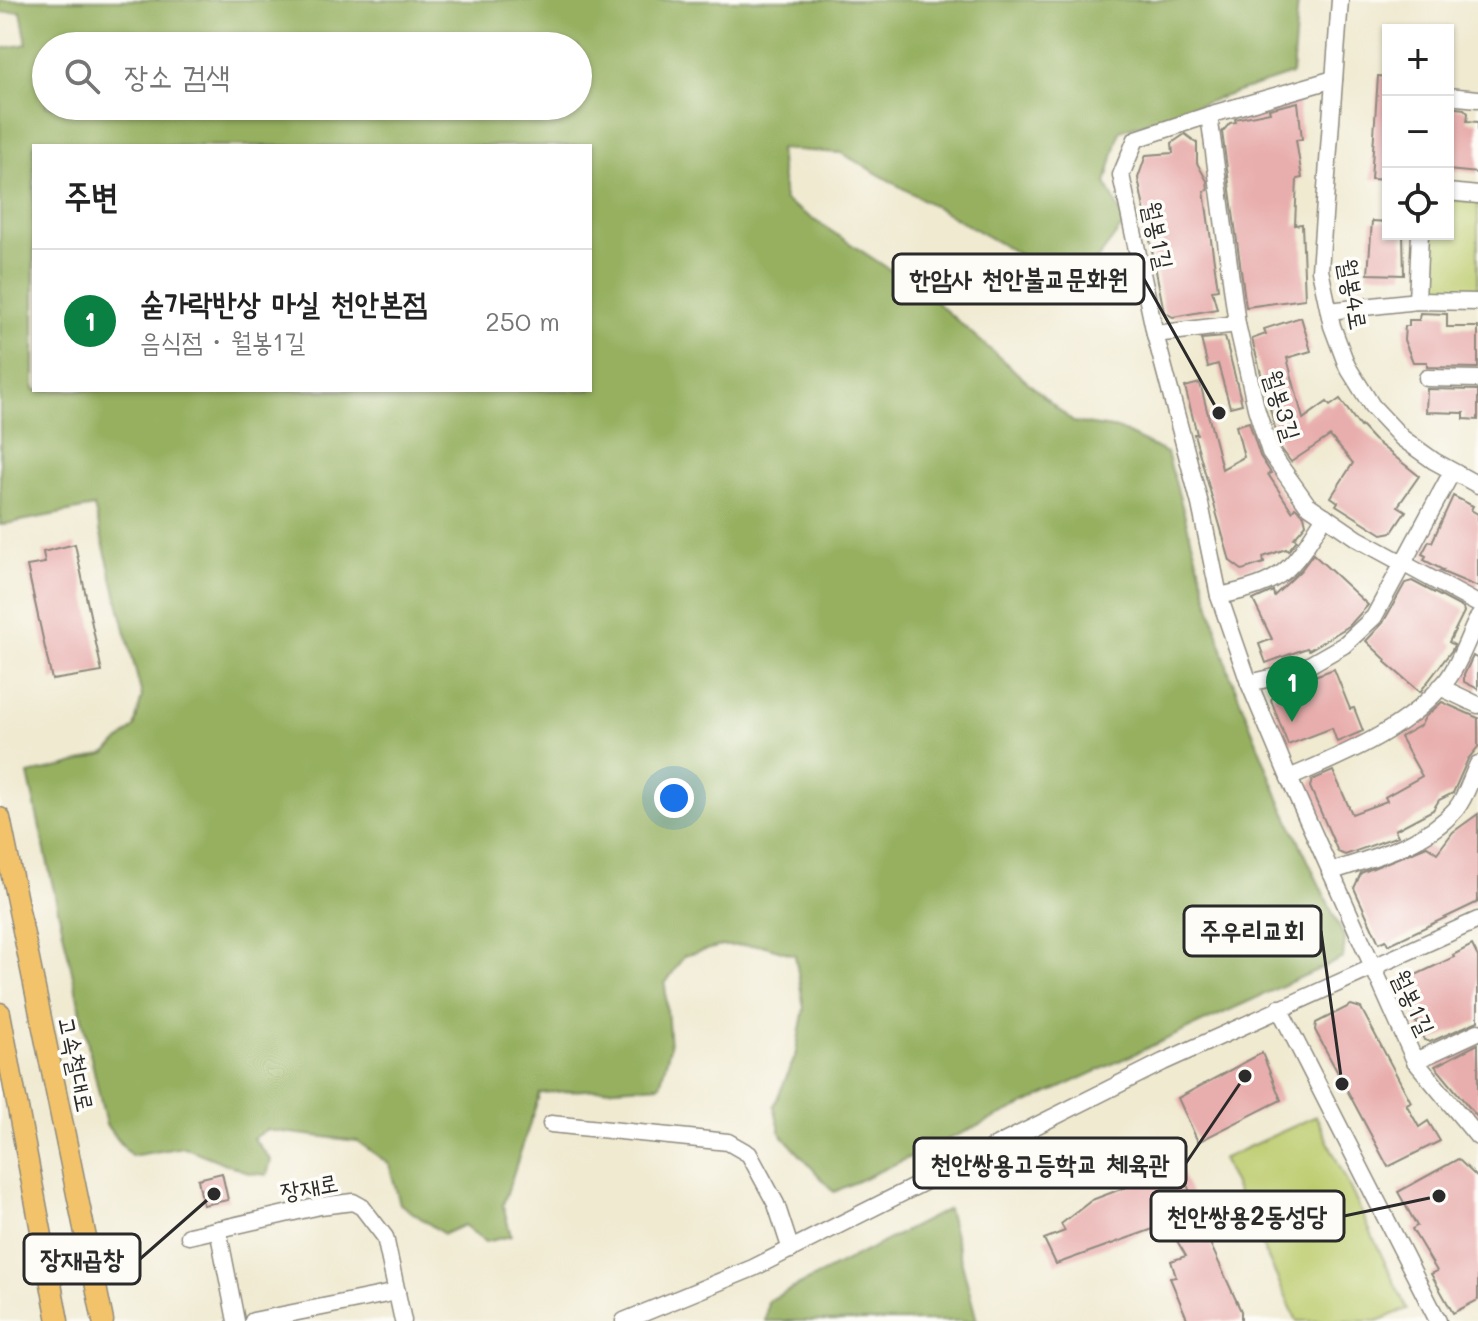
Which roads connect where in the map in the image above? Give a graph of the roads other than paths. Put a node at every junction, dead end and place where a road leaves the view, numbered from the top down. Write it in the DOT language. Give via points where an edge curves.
graph roads {
  1 [pos="1340,0"];
  2 [pos="1334,79"];
  3 [pos="1454,97"];
  4 [pos="1478,99"];
  5 [pos="1209,115"];
  6 [pos="1454,193"];
  7 [pos="1478,195"];
  8 [pos="1420,240"];
  9 [pos="1417,301"];
  10 [pos="1478,302"];
  11 [pos="1329,311"];
  12 [pos="1237,324"];
  13 [pos="1155,334"];
  14 [pos="1427,378"];
  15 [pos="1478,379"];
  16 [pos="1452,472"];
  17 [pos="1478,485"];
  18 [pos="1325,516"];
  19 [pos="1404,563"];
  20 [pos="1219,596"];
  21 [pos="1478,604"];
  22 [pos="1478,618"];
  23 [pos="1249,683"];
  24 [pos="1440,687"];
  25 [pos="1478,705"];
  26 [pos="1478,764"];
  27 [pos="1289,778"];
  28 [pos="0,818"];
  29 [pos="1330,872"];
  30 [pos="1478,920"];
  31 [pos="1371,966"];
  32 [pos="1279,1008"];
  33 [pos="0,1013"];
  34 [pos="1478,1032"];
  35 [pos="1415,1061"];
  36 [pos="551,1124"];
  37 [pos="1478,1137"];
  38 [pos="218,1229"];
  39 [pos="189,1236"];
  40 [pos="791,1250"];
  41 [pos="397,1292"];
  42 [pos="58,1321"];
  43 [pos="103,1321"];
  44 [pos="236,1321"];
  45 [pos="253,1321"];
  46 [pos="403,1321"];
  47 [pos="624,1321"];
  48 [pos="1438,1321"];
  1 -- 2 [label="street, 월봉4로"];
  2 -- 5 [label="street, 월봉1길"];
  2 -- 11 [label="street, 월봉4로" via="1320,270"];
  3 -- 4 [label="street"];
  5 -- 12 [label="street, 월봉3길"];
  5 -- 13 [label="street, 월봉1길" via="1136,139 1121,175"];
  6 -- 7 [label="street"];
  8 -- 9 [label="street"];
  9 -- 10 [label="street"];
  9 -- 11 [label="street"];
  11 -- 16 [label="street, 월봉4로" via="1347,366 1372,406 1402,438"];
  12 -- 13 [label="street"];
  12 -- 18 [label="street, 월봉3길" via="1270,452 1307,504"];
  13 -- 20 [label="street, 월봉1길"];
  14 -- 15 [label="street"];
  16 -- 17 [label="street, 월봉4로"];
  16 -- 19 [label="street"];
  18 -- 19 [label="street, 월봉3길"];
  18 -- 20 [label="street" via="1285,573 1259,587"];
  19 -- 21 [label="street, 월봉3길"];
  19 -- 23 [label="street" via="1374,617 1344,645 1297,672"];
  20 -- 23 [label="street, 월봉1길"];
  22 -- 24 [label="street"];
  23 -- 27 [label="street, 월봉1길"];
  24 -- 25 [label="street"];
  24 -- 27 [label="street" via="1372,742"];
  26 -- 29 [label="street" via="1458,807 1432,831"];
  27 -- 29 [label="street, 월봉1길"];
  28 -- 43 [label="main road, 고속철대로"];
  29 -- 31 [label="street, 월봉1길"];
  30 -- 31 [label="street"];
  31 -- 32 [label="street"];
  31 -- 35 [label="street, 월봉1길"];
  32 -- 40 [label="street"];
  32 -- 48 [label="street"];
  33 -- 42 [label="main road"];
  34 -- 35 [label="street"];
  35 -- 37 [label="street, 월봉1길"];
  36 -- 40 [label="street" via="728,1142 749,1154 776,1204"];
  38 -- 39 [label="street, 장재로"];
  38 -- 41 [label="street, 장재로" via="353,1202 385,1237"];
  38 -- 44 [label="street"];
  40 -- 47 [label="street"];
  41 -- 45 [label="street"];
  41 -- 46 [label="street, 장재로"];
}
